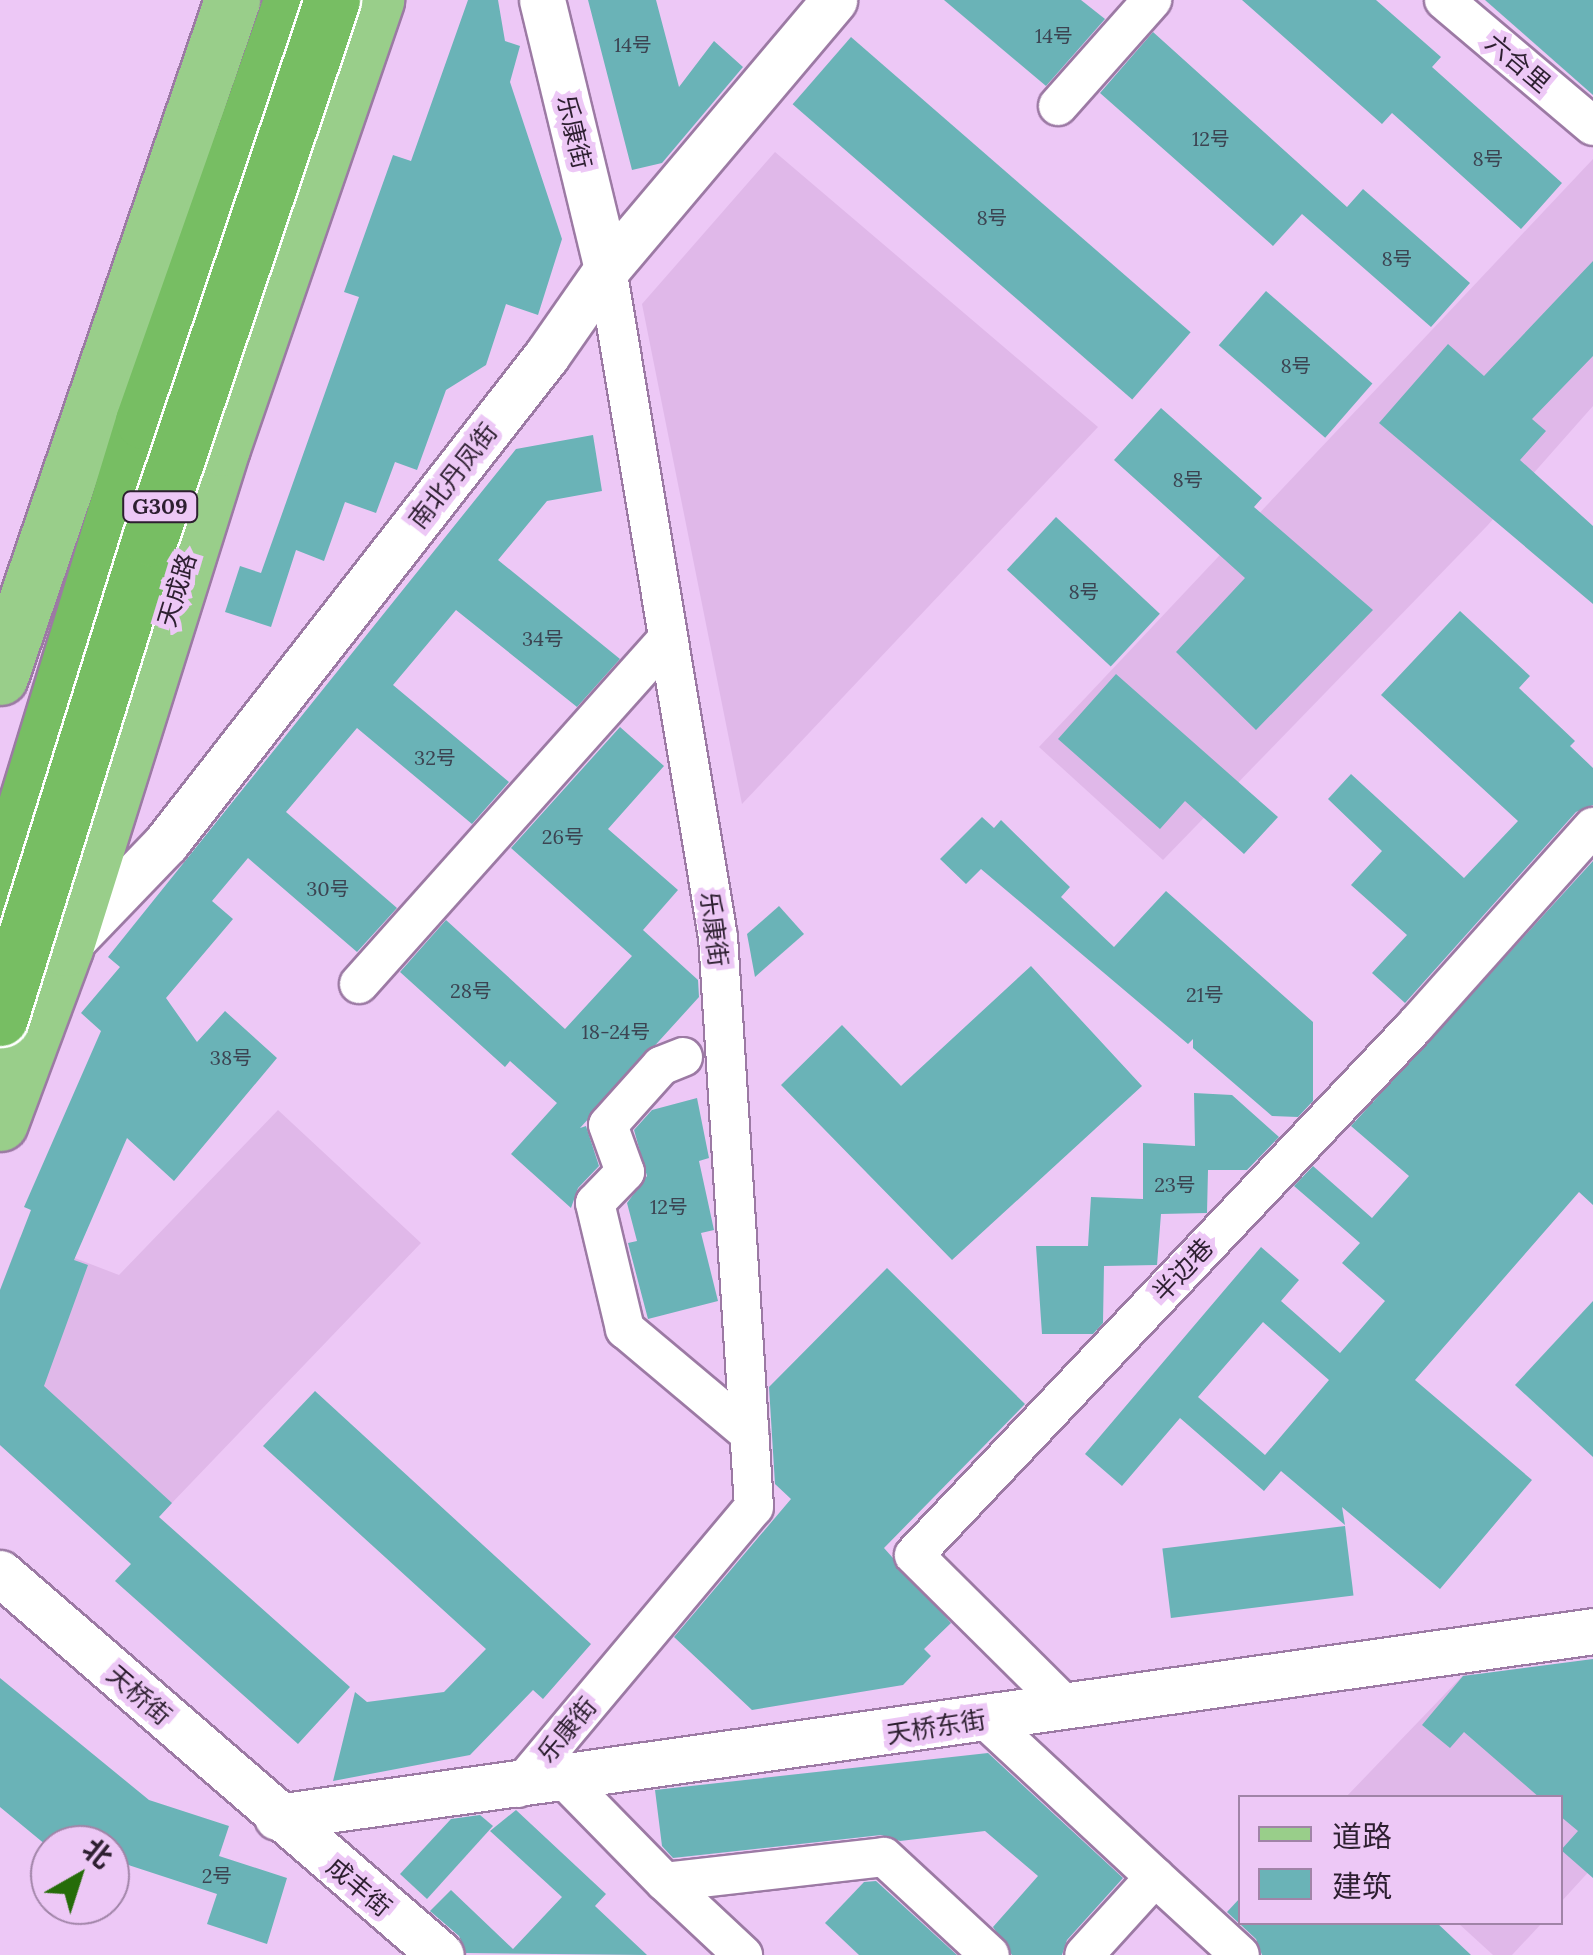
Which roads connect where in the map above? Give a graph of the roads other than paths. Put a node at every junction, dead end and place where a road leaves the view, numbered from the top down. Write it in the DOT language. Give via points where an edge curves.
graph roads {
  1 [pos="232,0"];
  2 [pos="290,0"];
  3 [pos="332,0"];
  4 [pos="376,0"];
  5 [pos="542,0"];
  6 [pos="834,0"];
  7 [pos="1152,0"];
  8 [pos="1444,0"];
  9 [pos="1058,106"];
  10 [pos="1593,126"];
  11 [pos="606,269"];
  12 [pos="668,638"];
  13 [pos="0,677"];
  14 [pos="1593,828"];
  15 [pos="0,889"];
  16 [pos="65,948"];
  17 [pos="358,984"];
  18 [pos="0,1018"];
  19 [pos="683,1058"];
  20 [pos="0,1123"];
  21 [pos="749,1433"];
  22 [pos="0,1573"];
  23 [pos="1593,1632"];
  24 [pos="1064,1704"];
  25 [pos="986,1720"];
  26 [pos="566,1781"];
  27 [pos="518,1788"];
  28 [pos="277,1817"];
  29 [pos="1155,1877"];
  30 [pos="665,1882"];
  31 [pos="442,1955"];
  32 [pos="743,1955"];
  33 [pos="990,1955"];
  34 [pos="1084,1955"];
  35 [pos="1240,1955"];
  1 -- 13 [label="main road"];
  2 -- 15 [label="highway, G309" via="143,421"];
  3 -- 18 [label="highway, 天成路 / G309, bridge" via="150,538"];
  4 -- 16 [label="main road, 天成路" via="222,448"];
  5 -- 11 [label="street, 乐康街"];
  6 -- 11 [label="street, 南北丹凤街"];
  7 -- 9 [label="street"];
  8 -- 10 [label="street, 六合里"];
  11 -- 12 [label="street, 乐康街"];
  11 -- 16 [label="street, 南北丹凤街" via="547,356 178,827"];
  12 -- 17 [label="street"];
  12 -- 21 [label="street, 乐康街" via="718,937"];
  14 -- 24 [label="street, 半边巷" via="1415,1026 914,1555"];
  16 -- 20 [label="main road, 天成路"];
  19 -- 21 [label="street" via="660,1066 608,1126 625,1172 595,1203 625,1329"];
  21 -- 27 [label="street, 乐康街" via="754,1507"];
  22 -- 28 [label="street, 天桥街"];
  23 -- 24 [label="street, 天桥东街"];
  24 -- 25 [label="street, 天桥东街"];
  25 -- 26 [label="street, 天桥东街"];
  25 -- 29 [label="street"];
  26 -- 27 [label="street, 天桥东街"];
  26 -- 30 [label="street"];
  27 -- 28 [label="street, 天桥东街"];
  28 -- 31 [label="street, 成丰街"];
  29 -- 34 [label="street"];
  29 -- 35 [label="street"];
  30 -- 32 [label="street"];
  30 -- 33 [label="street" via="884,1857"];
}
